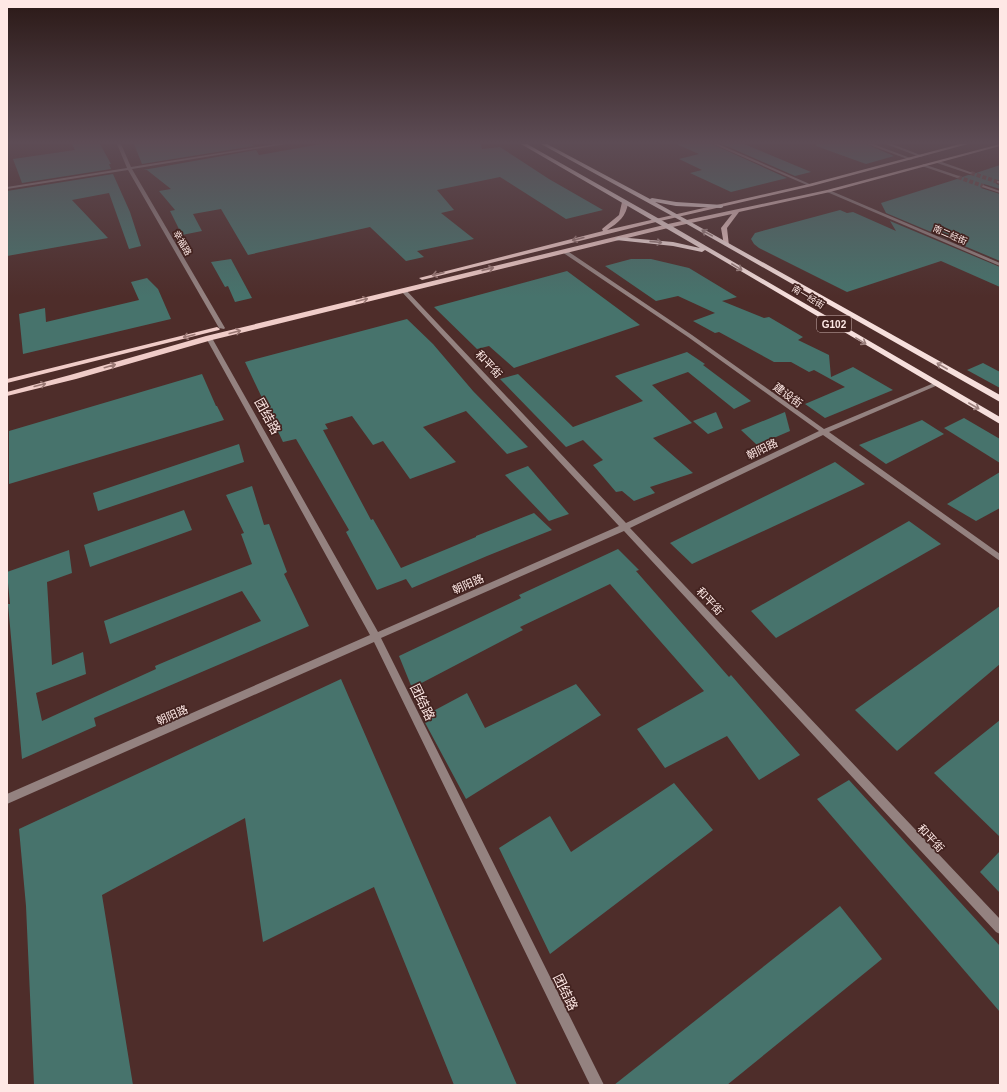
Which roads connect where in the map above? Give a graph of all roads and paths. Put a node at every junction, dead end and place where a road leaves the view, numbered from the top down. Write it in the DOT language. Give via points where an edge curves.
graph roads {
  1 [pos="145,195"];
  2 [pos="613,195"];
  3 [pos="636,195"];
  4 [pos="768,195"];
  5 [pos="811,195"];
  6 [pos="837,195"];
  7 [pos="642,198"];
  8 [pos="625,202"];
  9 [pos="721,206"];
  10 [pos="736,212"];
  11 [pos="675,216"];
  12 [pos="656,220"];
  13 [pos="687,222"];
  14 [pos="668,226"];
  15 [pos="597,234"];
  16 [pos="618,239"];
  17 [pos="727,245"];
  18 [pos="564,251"];
  19 [pos="716,255"];
  20 [pos="1000,265"];
  21 [pos="403,290"];
  22 [pos="222,328"];
  23 [pos="209,338"];
  24 [pos="7,381"];
  25 [pos="936,384"];
  26 [pos="7,394"];
  27 [pos="1000,399"];
  28 [pos="1000,422"];
  29 [pos="823,432"];
  30 [pos="625,527"];
  31 [pos="1000,558"];
  32 [pos="376,637"];
  33 [pos="7,799"];
  34 [pos="1000,928"];
  35 [pos="597,1085"];
  1 -- 22 [label="street, 幸福路"];
  2 -- 8 [label="highway, G102"];
  3 -- 7 [label="highway, G102"];
  4 -- 9 [label="main road"];
  5 -- 10 [label="main road"];
  6 -- 20 [label="street, 南二经街"];
  7 -- 9 [label="highway" via="676,204"];
  7 -- 11 [label="highway, G102"];
  8 -- 12 [label="highway, G102"];
  8 -- 15 [label="main road" via="626,209 616,222"];
  9 -- 11 [label="main road"];
  10 -- 13 [label="main road"];
  10 -- 17 [label="main road" via="724,228"];
  11 -- 12 [label="main road"];
  11 -- 13 [label="highway, G102"];
  12 -- 14 [label="highway, G102"];
  12 -- 15 [label="main road"];
  13 -- 14 [label="main road"];
  17 -- 13 [label="highway, 南一经街 / G102, one-way"];
  14 -- 16 [label="main road"];
  14 -- 19 [label="highway, 南一经街 / G102"];
  15 -- 22 [label="main road, one-way"];
  16 -- 18 [label="main road"];
  16 -- 19 [label="highway, one-way" via="673,244"];
  27 -- 17 [label="highway, 南一经街 / G102, one-way"];
  21 -- 18 [label="main road, one-way"];
  18 -- 29 [label="street, 建设街" via="690,336"];
  19 -- 25 [label="highway, 南一经街 / G102, one-way"];
  23 -- 21 [label="main road, one-way"];
  21 -- 30 [label="street, 和平街"];
  22 -- 24 [label="main road, one-way"];
  26 -- 23 [label="main road, one-way"];
  23 -- 32 [label="street, 团结路"];
  25 -- 28 [label="highway, 南一经街 / G102, one-way"];
  25 -- 29 [label="street, 朝阳路"];
  29 -- 30 [label="street, 朝阳路"];
  29 -- 31 [label="street, 建设街"];
  30 -- 32 [label="street, 朝阳路"];
  30 -- 34 [label="street, 和平街"];
  32 -- 33 [label="street, 朝阳路"];
  32 -- 35 [label="street, 团结路"];
}
